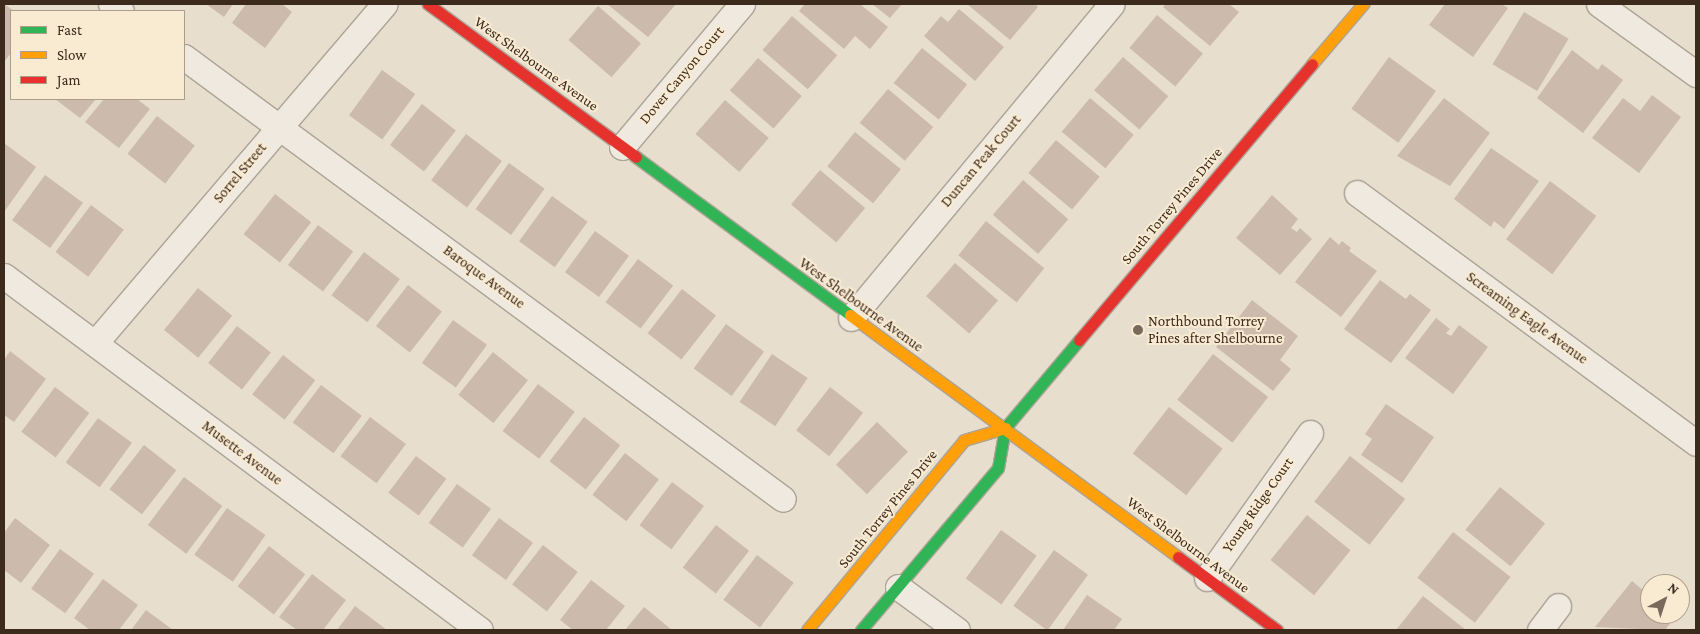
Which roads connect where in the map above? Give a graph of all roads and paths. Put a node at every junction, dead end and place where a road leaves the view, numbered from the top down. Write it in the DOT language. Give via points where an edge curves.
graph roads {
  1 [pos="385,4"];
  2 [pos="428,4"];
  3 [pos="742,4"];
  4 [pos="1112,4"];
  5 [pos="1363,4"];
  6 [pos="1599,4"];
  7 [pos="185,58"];
  8 [pos="1696,74"];
  9 [pos="280,126"];
  10 [pos="622,147"];
  11 [pos="1357,193"];
  12 [pos="4,276"];
  13 [pos="851,318"];
  14 [pos="95,343"];
  15 [pos="1005,428"];
  16 [pos="1310,432"];
  17 [pos="1696,443"];
  18 [pos="783,499"];
  19 [pos="1207,578"];
  20 [pos="898,587"];
  21 [pos="1558,606"];
  22 [pos="480,630"];
  23 [pos="807,630"];
  24 [pos="861,630"];
  25 [pos="957,630"];
  26 [pos="1277,630"];
  27 [pos="1540,630"];
  1 -- 9 [label="street, Sorrel Street"];
  2 -- 10 [label="street, West Shelbourne Avenue"];
  3 -- 10 [label="street, Dover Canyon Court"];
  4 -- 13 [label="street, Duncan Peak Court"];
  5 -- 15 [label="street, South Torrey Pines Drive"];
  6 -- 8 [label="street"];
  7 -- 9 [label="street, Baroque Avenue"];
  9 -- 14 [label="street, Sorrel Street"];
  9 -- 18 [label="street, Baroque Avenue"];
  10 -- 13 [label="street, West Shelbourne Avenue"];
  11 -- 17 [label="street, Screaming Eagle Avenue"];
  12 -- 14 [label="street, Musette Avenue"];
  13 -- 15 [label="street, West Shelbourne Avenue"];
  14 -- 22 [label="street, Musette Avenue"];
  15 -- 19 [label="street, West Shelbourne Avenue"];
  15 -- 20 [label="street" via="998,468"];
  15 -- 23 [label="street, South Torrey Pines Drive" via="964,440"];
  16 -- 19 [label="street, Young Ridge Court"];
  19 -- 26 [label="street, West Shelbourne Avenue"];
  20 -- 24 [label="street"];
  20 -- 25 [label="street"];
  21 -- 27 [label="street"];
}
